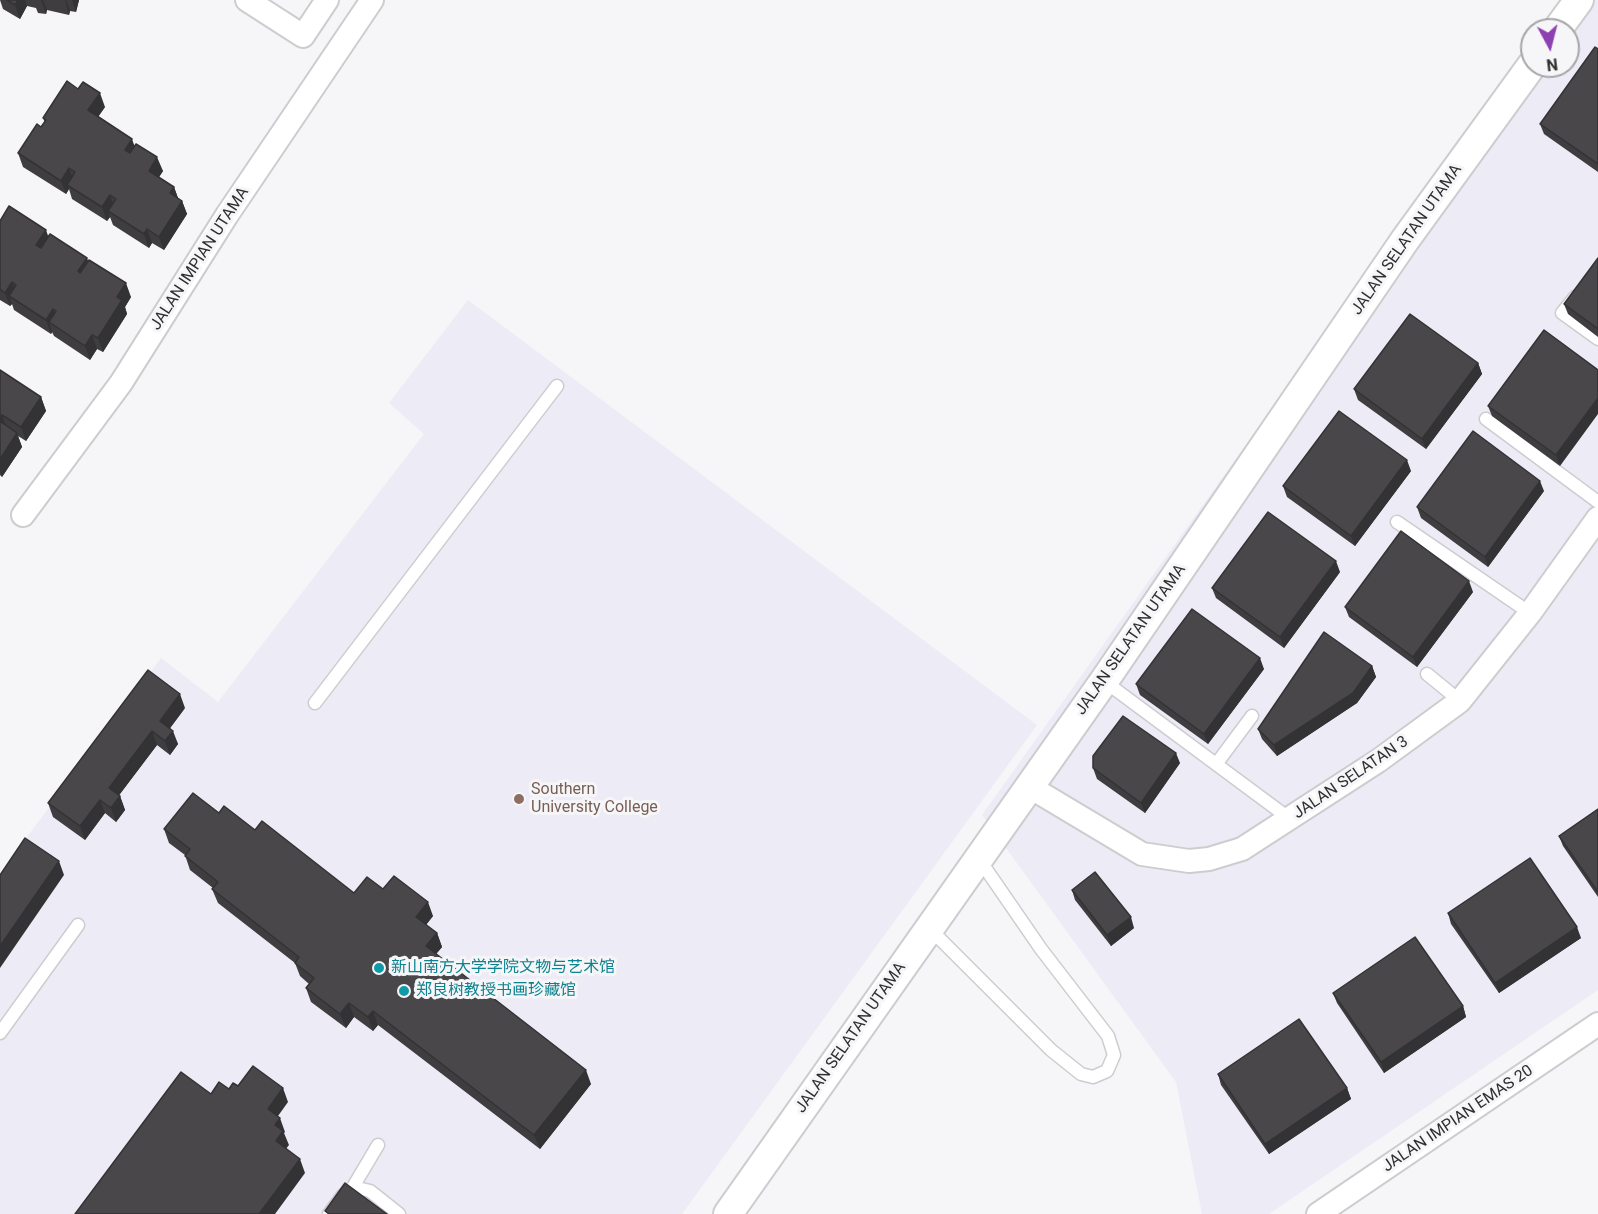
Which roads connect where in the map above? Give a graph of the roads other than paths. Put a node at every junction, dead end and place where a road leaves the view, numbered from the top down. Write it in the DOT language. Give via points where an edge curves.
graph roads {
  1 [pos="247,0"];
  2 [pos="327,0"];
  3 [pos="372,0"];
  4 [pos="1579,0"];
  5 [pos="1566,18"];
  6 [pos="1523,78"];
  7 [pos="1584,285"];
  8 [pos="1598,339"];
  9 [pos="557,386"];
  10 [pos="1486,419"];
  11 [pos="1598,502"];
  12 [pos="23,515"];
  13 [pos="1598,518"];
  14 [pos="1397,522"];
  15 [pos="1530,614"];
  16 [pos="1427,674"];
  17 [pos="1104,681"];
  18 [pos="1460,701"];
  19 [pos="315,703"];
  20 [pos="1252,717"];
  21 [pos="1217,763"];
  22 [pos="1030,787"];
  23 [pos="1290,819"];
  24 [pos="978,858"];
  25 [pos="78,925"];
  26 [pos="929,927"];
  27 [pos="1598,1024"];
  28 [pos="0,1033"];
  29 [pos="378,1144"];
  30 [pos="353,1187"];
  31 [pos="329,1214"];
  32 [pos="399,1214"];
  33 [pos="728,1214"];
  34 [pos="1318,1214"];
  1 -- 2 [label="street" via="303,36"];
  3 -- 12 [label="street, JALAN IMPIAN UTAMA" via="227,215 121,383"];
  4 -- 5 [label="street"];
  6 -- 17 [label="street, JALAN SELATAN UTAMA" via="1405,240"];
  7 -- 8 [label="lane" via="1562,313"];
  9 -- 19 [label="lane"];
  10 -- 11 [label="lane"];
  13 -- 15 [label="street, JALAN SELATAN 3"];
  14 -- 15 [label="lane"];
  15 -- 18 [label="street, JALAN SELATAN 3"];
  16 -- 18 [label="lane"];
  17 -- 21 [label="lane"];
  17 -- 22 [label="street, JALAN SELATAN UTAMA"];
  18 -- 23 [label="street, JALAN SELATAN 3"];
  20 -- 21 [label="lane"];
  21 -- 23 [label="lane"];
  22 -- 23 [label="street, JALAN SELATAN 3" via="1142,854 1179,860 1209,859 1242,849"];
  22 -- 24 [label="street, JALAN SELATAN UTAMA"];
  24 -- 26 [label="street, JALAN SELATAN UTAMA"];
  24 -- 26 [label="lane" via="1108,1036 1114,1055 1107,1071 1093,1077 1081,1074 1051,1050"];
  25 -- 28 [label="lane"];
  26 -- 33 [label="street, JALAN SELATAN UTAMA"];
  27 -- 34 [label="street, JALAN IMPIAN EMAS 20"];
  29 -- 30 [label="lane"];
  30 -- 31 [label="lane"];
  30 -- 32 [label="lane" via="370,1191"];
}
